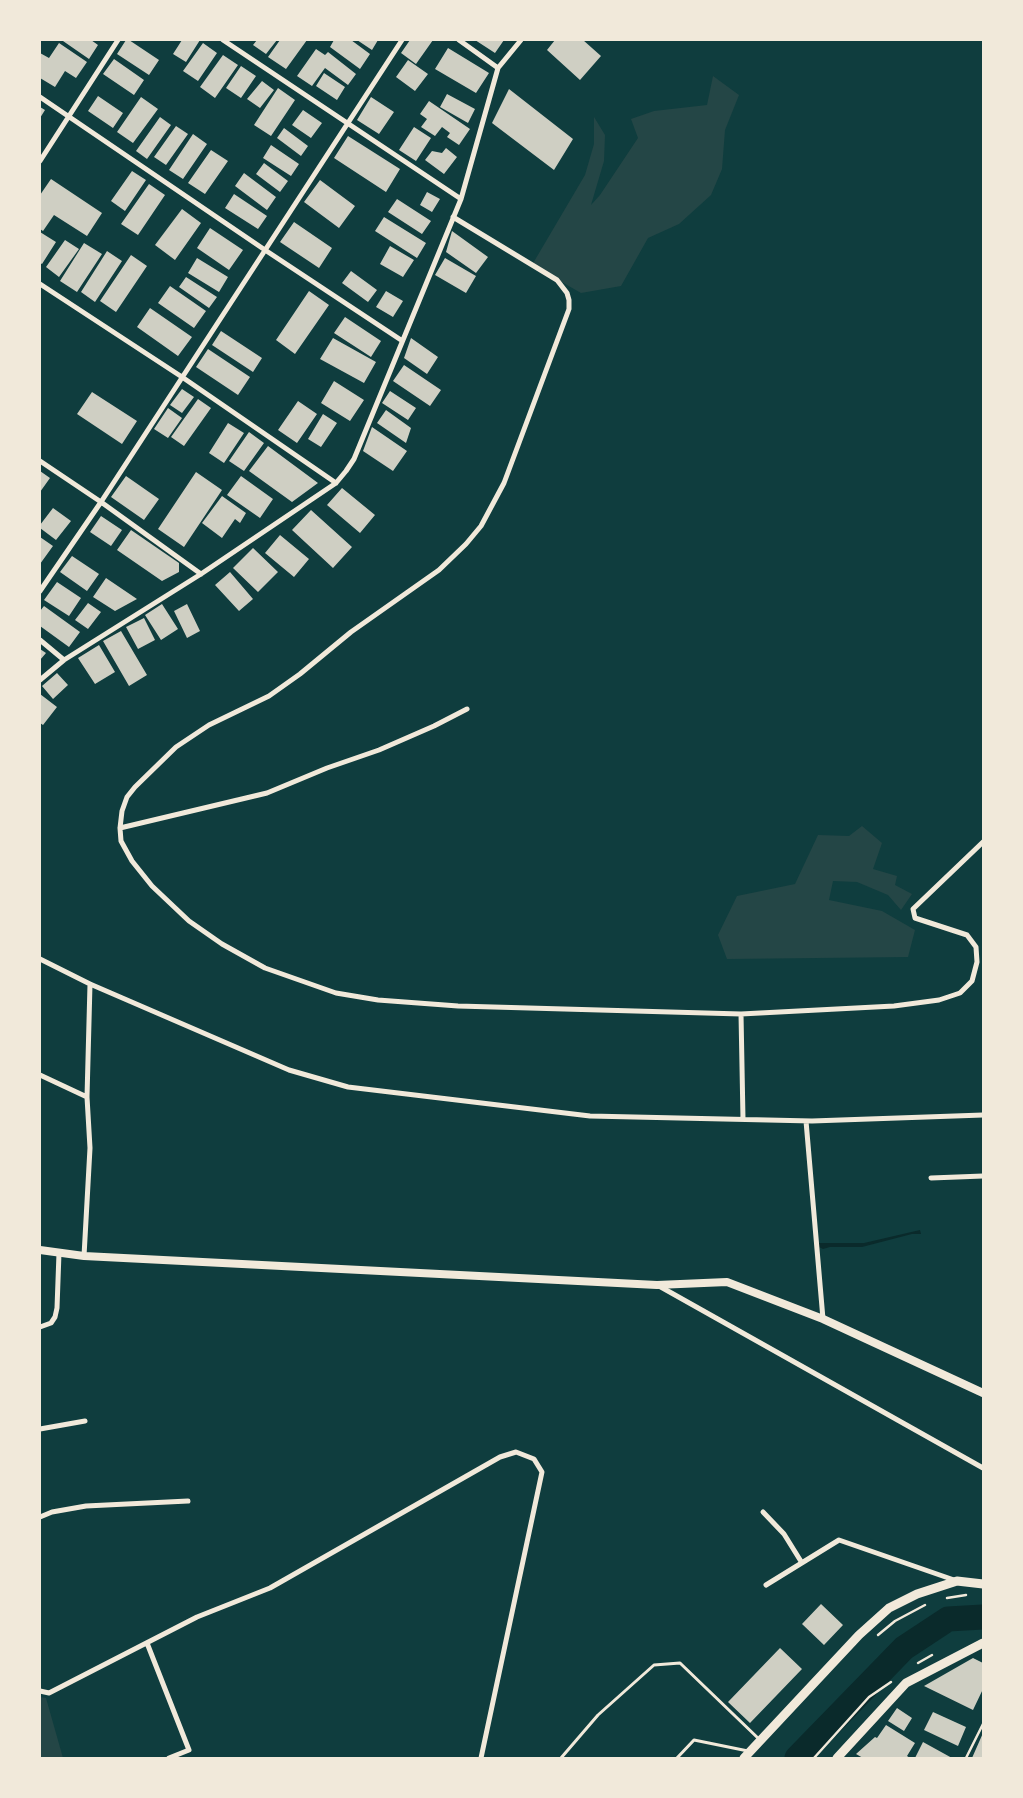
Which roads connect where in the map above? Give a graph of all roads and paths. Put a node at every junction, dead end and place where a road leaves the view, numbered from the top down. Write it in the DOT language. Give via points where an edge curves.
graph roads {
  1 [pos="118,40"];
  2 [pos="223,40"];
  3 [pos="402,40"];
  4 [pos="459,40"];
  5 [pos="521,40"];
  6 [pos="498,68"];
  7 [pos="40,97"];
  8 [pos="69,116"];
  9 [pos="348,122"];
  10 [pos="40,161"];
  11 [pos="461,199"];
  12 [pos="454,217"];
  13 [pos="265,250"];
  14 [pos="40,284"];
  15 [pos="401,340"];
  16 [pos="182,377"];
  17 [pos="40,461"];
  18 [pos="336,483"];
  19 [pos="101,502"];
  20 [pos="201,574"];
  21 [pos="40,591"];
  22 [pos="40,640"];
  23 [pos="64,660"];
  24 [pos="40,680"];
  25 [pos="467,709"];
  26 [pos="120,828"];
  27 [pos="983,842"];
  28 [pos="40,958"];
  29 [pos="90,984"];
  30 [pos="741,1014"];
  31 [pos="40,1075"];
  32 [pos="87,1097"];
  33 [pos="983,1115"];
  34 [pos="743,1119"];
  35 [pos="806,1121"];
  36 [pos="983,1176"];
  37 [pos="931,1178"];
  38 [pos="40,1250"];
  39 [pos="59,1252"];
  40 [pos="84,1256"];
  41 [pos="657,1285"];
  42 [pos="823,1319"];
  43 [pos="40,1327"];
  44 [pos="983,1393"];
  45 [pos="85,1421"];
  46 [pos="40,1429"];
  47 [pos="983,1468"];
  48 [pos="188,1501"];
  49 [pos="763,1512"];
  50 [pos="40,1516"];
  51 [pos="802,1563"];
  52 [pos="957,1581"];
  53 [pos="983,1584"];
  54 [pos="766,1585"];
  55 [pos="970,1594"];
  56 [pos="942,1598"];
  57 [pos="927,1604"];
  58 [pos="872,1640"];
  59 [pos="147,1643"];
  60 [pos="983,1643"];
  61 [pos="40,1691"];
  62 [pos="983,1724"];
  63 [pos="760,1741"];
  64 [pos="747,1755"];
  65 [pos="169,1758"];
  66 [pos="481,1758"];
  67 [pos="561,1758"];
  68 [pos="677,1758"];
  69 [pos="837,1758"];
  70 [pos="966,1758"];
  1 -- 8 [label="street"];
  2 -- 9 [label="street"];
  3 -- 9 [label="street"];
  4 -- 6 [label="street"];
  5 -- 6 [label="street"];
  6 -- 11 [label="street"];
  7 -- 8 [label="street"];
  8 -- 10 [label="street"];
  8 -- 13 [label="street"];
  9 -- 11 [label="street"];
  9 -- 13 [label="street"];
  11 -- 12 [label="street"];
  12 -- 15 [label="street"];
  12 -- 26 [label="street" via="557,280 568,300 569,309 494,504 476,532 438,570 269,696 209,725 176,747 127,798"];
  13 -- 15 [label="street"];
  13 -- 16 [label="street"];
  14 -- 16 [label="street"];
  15 -- 18 [label="street" via="354,459"];
  16 -- 18 [label="street"];
  16 -- 19 [label="street"];
  17 -- 19 [label="street"];
  18 -- 20 [label="street"];
  19 -- 20 [label="street"];
  19 -- 21 [label="street"];
  20 -- 23 [label="street"];
  22 -- 23 [label="street"];
  23 -- 24 [label="street"];
  25 -- 26 [label="street" via="388,746 267,793"];
  26 -- 30 [label="street" via="121,841 132,861 152,886 189,921 265,968 336,993 378,1000 458,1006"];
  27 -- 30 [label="street" via="913,910 915,918 967,935 976,947 977,962 972,981 960,993 939,1000 894,1006"];
  28 -- 29 [label="street"];
  29 -- 32 [label="street"];
  29 -- 34 [label="street" via="289,1070 348,1087 590,1116"];
  30 -- 34 [label="street"];
  31 -- 32 [label="street"];
  32 -- 40 [label="street" via="90,1148"];
  33 -- 35 [label="street"];
  34 -- 35 [label="street"];
  35 -- 42 [label="street"];
  36 -- 37 [label="street"];
  38 -- 39 [label="street"];
  39 -- 40 [label="street"];
  39 -- 43 [label="street" via="55,1318"];
  40 -- 41 [label="street"];
  41 -- 42 [label="street" via="727,1282"];
  41 -- 47 [label="street"];
  42 -- 44 [label="street"];
  45 -- 46 [label="street"];
  48 -- 50 [label="street" via="86,1506"];
  49 -- 51 [label="street" via="784,1534"];
  51 -- 52 [label="street" via="839,1540"];
  51 -- 54 [label="street"];
  52 -- 53 [label="main road"];
  52 -- 63 [label="main road" via="917,1594 889,1608 858,1635"];
  55 -- 56 [label="path"];
  57 -- 58 [label="path" via="895,1621"];
  59 -- 61 [label="street" via="50,1693"];
  59 -- 65 [label="street" via="188,1750"];
  59 -- 66 [label="street" via="197,1617 270,1588 500,1457 516,1452 534,1458 542,1472"];
  60 -- 69 [label="main road" via="906,1683"];
  62 -- 70 [label="path"];
  63 -- 64 [label="main road"];
  63 -- 67 [label="lane" via="680,1663 654,1665 598,1715"];
  64 -- 68 [label="lane" via="694,1740"];
}
